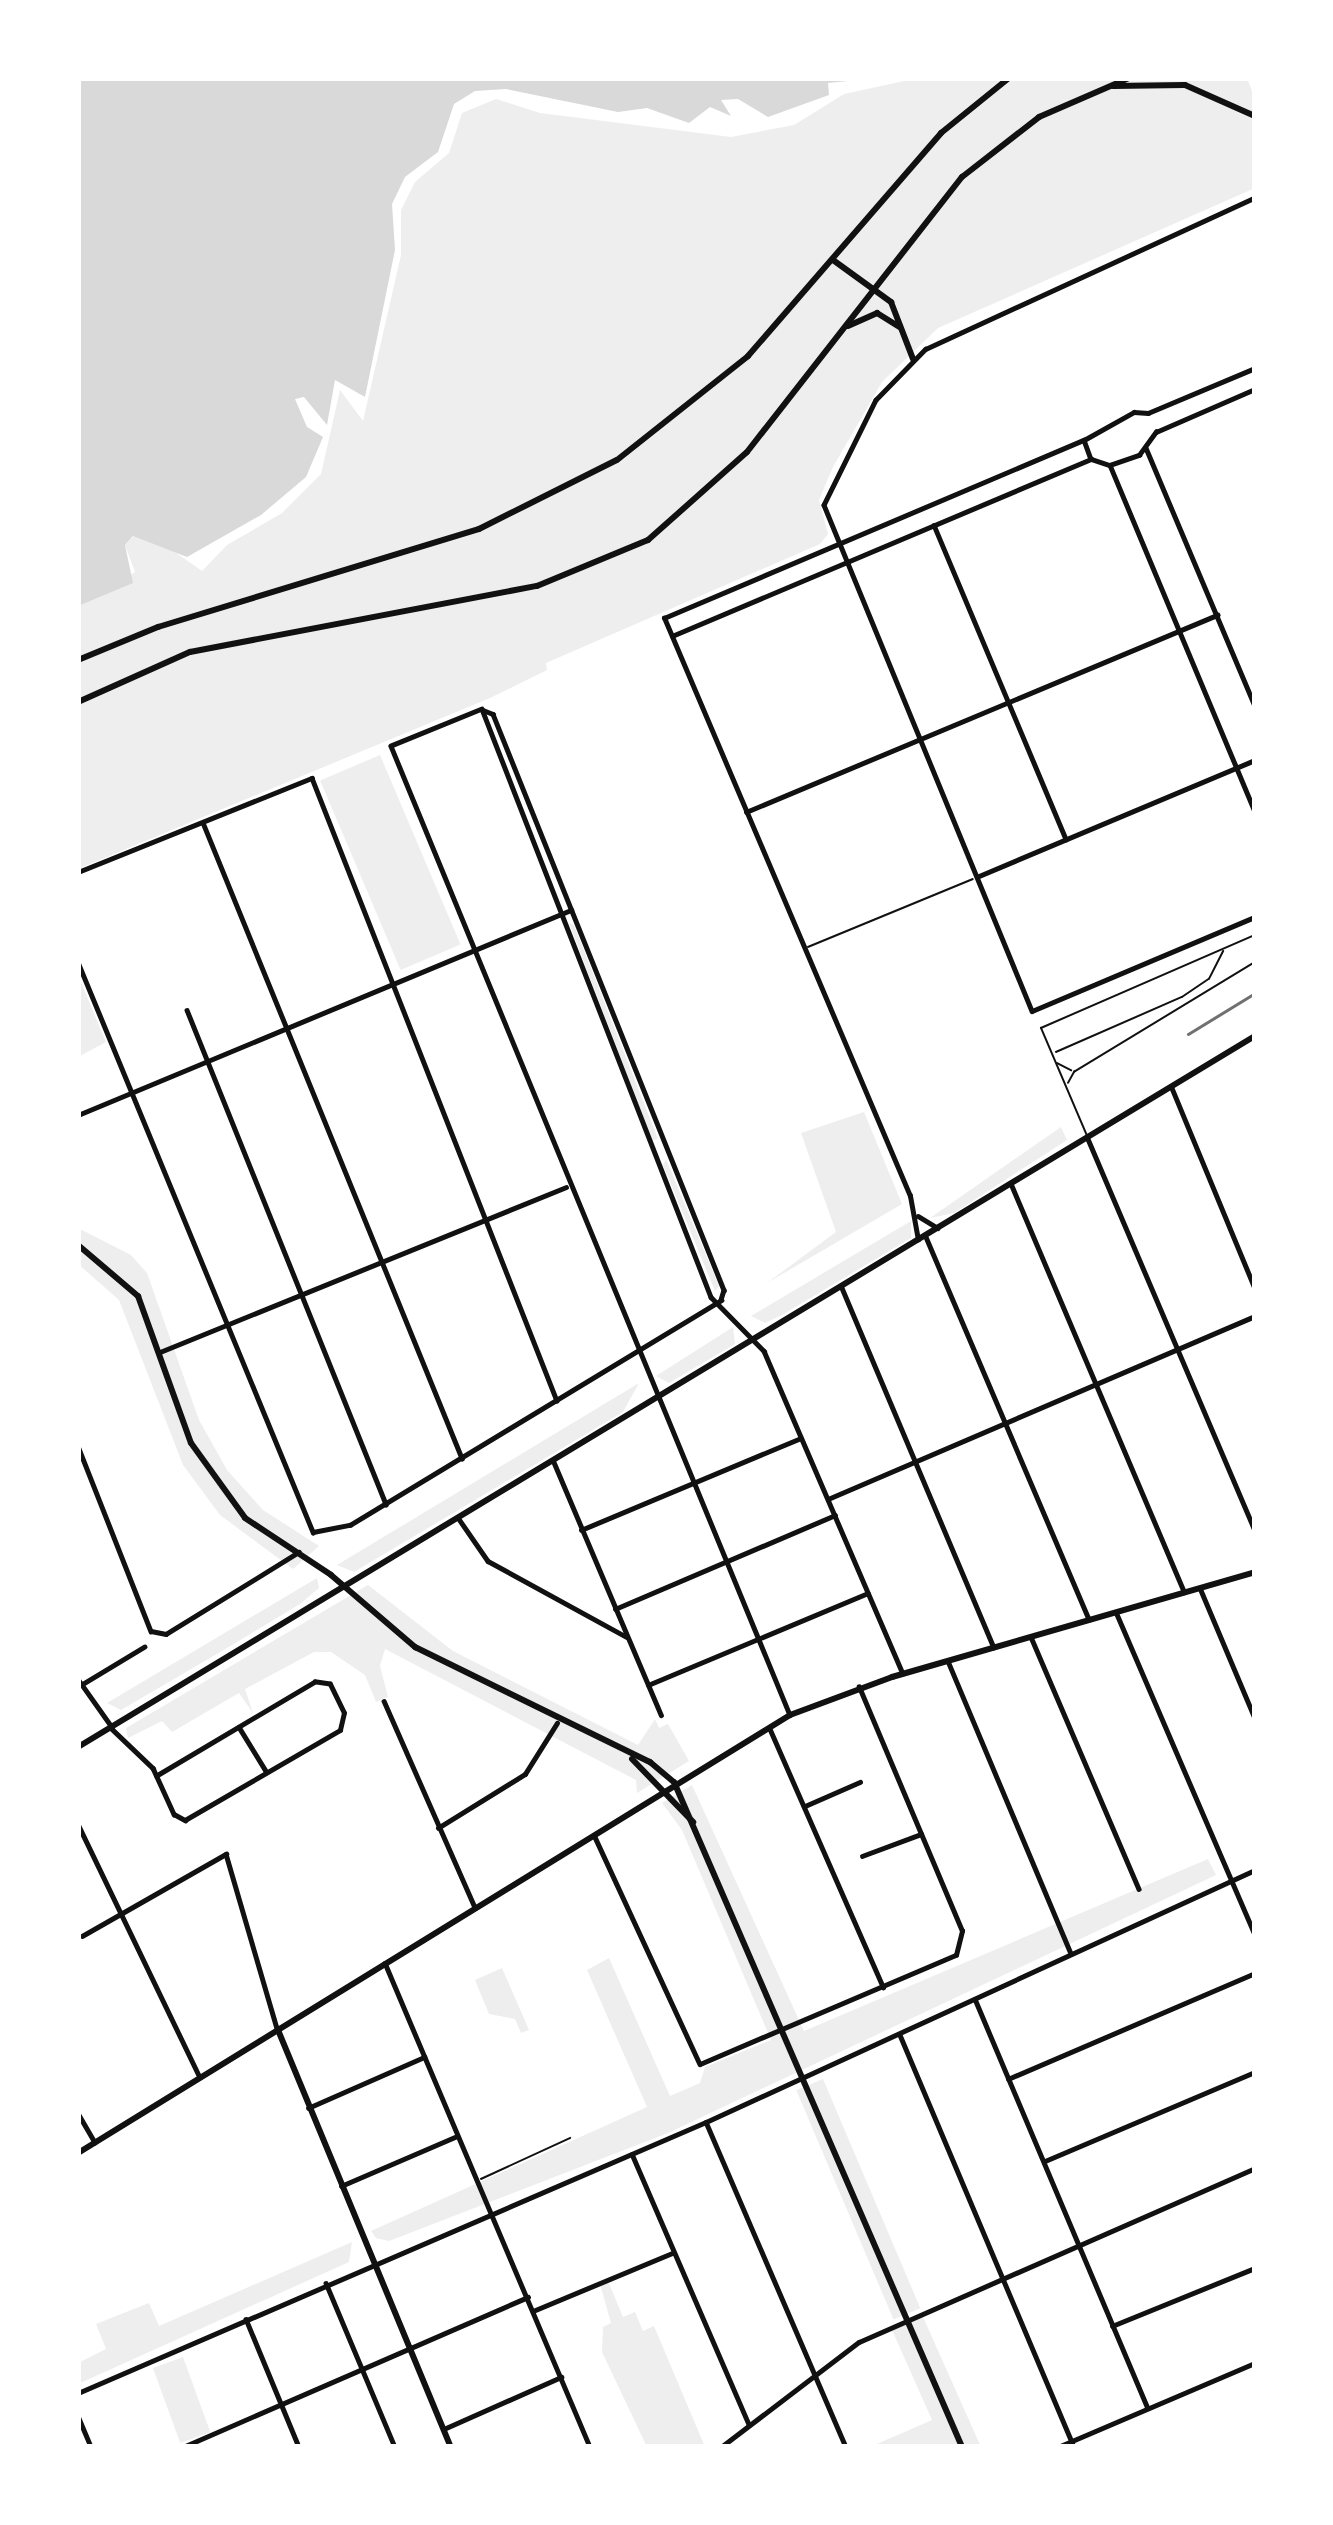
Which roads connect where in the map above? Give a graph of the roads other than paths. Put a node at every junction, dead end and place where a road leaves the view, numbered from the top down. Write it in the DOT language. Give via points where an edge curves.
graph roads {
  1 [pos="1010,78"];
  2 [pos="1129,78"];
  3 [pos="1098,88"];
  4 [pos="1255,116"];
  5 [pos="1255,198"];
  6 [pos="833,260"];
  7 [pos="874,287"];
  8 [pos="902,330"];
  9 [pos="842,331"];
  10 [pos="913,358"];
  11 [pos="1255,368"];
  12 [pos="1255,389"];
  13 [pos="1148,413"];
  14 [pos="1156,432"];
  15 [pos="1084,440"];
  16 [pos="1146,448"];
  17 [pos="1091,459"];
  18 [pos="1110,465"];
  19 [pos="926,508"];
  20 [pos="934,526"];
  21 [pos="837,545"];
  22 [pos="844,563"];
  23 [pos="1217,615"];
  24 [pos="1179,630"];
  25 [pos="672,636"];
  26 [pos="78,660"];
  27 [pos="78,702"];
  28 [pos="1008,702"];
  29 [pos="1255,706"];
  30 [pos="482,709"];
  31 [pos="918,740"];
  32 [pos="1255,760"];
  33 [pos="1237,768"];
  34 [pos="746,812"];
  35 [pos="1255,812"];
  36 [pos="203,823"];
  37 [pos="1066,839"];
  38 [pos="78,872"];
  39 [pos="979,876"];
  40 [pos="571,910"];
  41 [pos="558,915"];
  42 [pos="1255,917"];
  43 [pos="1255,935"];
  44 [pos="804,948"];
  45 [pos="472,949"];
  46 [pos="1223,950"];
  47 [pos="78,962"];
  48 [pos="1255,962"];
  49 [pos="393,980"];
  50 [pos="187,1010"];
  51 [pos="284,1025"];
  52 [pos="1255,1036"];
  53 [pos="1052,1054"];
  54 [pos="206,1057"];
  55 [pos="1055,1062"];
  56 [pos="1075,1072"];
  57 [pos="1067,1087"];
  58 [pos="1172,1087"];
  59 [pos="130,1088"];
  60 [pos="78,1115"];
  61 [pos="1087,1138"];
  62 [pos="667,1148"];
  63 [pos="654,1154"];
  64 [pos="568,1186"];
  65 [pos="1012,1186"];
  66 [pos="918,1216"];
  67 [pos="489,1219"];
  68 [pos="941,1229"];
  69 [pos="926,1237"];
  70 [pos="918,1243"];
  71 [pos="78,1245"];
  72 [pos="380,1263"];
  73 [pos="842,1288"];
  74 [pos="1255,1288"];
  75 [pos="302,1294"];
  76 [pos="721,1300"];
  77 [pos="1255,1316"];
  78 [pos="225,1326"];
  79 [pos="758,1340"];
  80 [pos="1178,1349"];
  81 [pos="160,1352"];
  82 [pos="635,1354"];
  83 [pos="1096,1385"];
  84 [pos="656,1400"];
  85 [pos="557,1401"];
  86 [pos="1004,1424"];
  87 [pos="802,1438"];
  88 [pos="78,1446"];
  89 [pos="462,1458"];
  90 [pos="553,1460"];
  91 [pos="916,1461"];
  92 [pos="692,1485"];
  93 [pos="828,1498"];
  94 [pos="386,1504"];
  95 [pos="835,1516"];
  96 [pos="459,1518"];
  97 [pos="581,1531"];
  98 [pos="1255,1531"];
  99 [pos="303,1555"];
  100 [pos="724,1562"];
  101 [pos="1255,1572"];
  102 [pos="344,1586"];
  103 [pos="1200,1588"];
  104 [pos="1184,1592"];
  105 [pos="868,1593"];
  106 [pos="615,1610"];
  107 [pos="1116,1612"];
  108 [pos="1089,1620"];
  109 [pos="627,1637"];
  110 [pos="1031,1637"];
  111 [pos="758,1640"];
  112 [pos="144,1647"];
  113 [pos="994,1647"];
  114 [pos="948,1661"];
  115 [pos="903,1673"];
  116 [pos="82,1685"];
  117 [pos="648,1685"];
  118 [pos="859,1687"];
  119 [pos="384,1701"];
  120 [pos="661,1715"];
  121 [pos="790,1715"];
  122 [pos="1255,1718"];
  123 [pos="557,1723"];
  124 [pos="239,1726"];
  125 [pos="112,1727"];
  126 [pos="769,1727"];
  127 [pos="78,1747"];
  128 [pos="266,1771"];
  129 [pos="158,1776"];
  130 [pos="860,1782"];
  131 [pos="670,1784"];
  132 [pos="802,1807"];
  133 [pos="78,1824"];
  134 [pos="438,1828"];
  135 [pos="593,1833"];
  136 [pos="921,1834"];
  137 [pos="862,1856"];
  138 [pos="1255,1870"];
  139 [pos="1232,1881"];
  140 [pos="1138,1889"];
  141 [pos="475,1906"];
  142 [pos="119,1915"];
  143 [pos="1255,1935"];
  144 [pos="82,1936"];
  145 [pos="1071,1953"];
  146 [pos="385,1963"];
  147 [pos="1255,1973"];
  148 [pos="883,1987"];
  149 [pos="975,1999"];
  150 [pos="278,2030"];
  151 [pos="785,2030"];
  152 [pos="900,2035"];
  153 [pos="426,2056"];
  154 [pos="1255,2072"];
  155 [pos="200,2077"];
  156 [pos="806,2077"];
  157 [pos="1008,2078"];
  158 [pos="308,2108"];
  159 [pos="78,2113"];
  160 [pos="706,2122"];
  161 [pos="458,2136"];
  162 [pos="570,2138"];
  163 [pos="95,2143"];
  164 [pos="632,2152"];
  165 [pos="78,2153"];
  166 [pos="1044,2162"];
  167 [pos="1255,2168"];
  168 [pos="478,2180"];
  169 [pos="340,2186"];
  170 [pos="490,2210"];
  171 [pos="1077,2243"];
  172 [pos="673,2253"];
  173 [pos="374,2263"];
  174 [pos="1255,2268"];
  175 [pos="1003,2277"];
  176 [pos="326,2283"];
  177 [pos="528,2297"];
  178 [pos="533,2311"];
  179 [pos="245,2318"];
  180 [pos="908,2320"];
  181 [pos="1112,2326"];
  182 [pos="410,2348"];
  183 [pos="1255,2363"];
  184 [pos="362,2371"];
  185 [pos="814,2373"];
  186 [pos="561,2377"];
  187 [pos="78,2393"];
  188 [pos="282,2405"];
  189 [pos="1148,2408"];
  190 [pos="78,2416"];
  191 [pos="749,2424"];
  192 [pos="444,2429"];
  193 [pos="1073,2444"];
  194 [pos="91,2447"];
  195 [pos="182,2447"];
  196 [pos="299,2447"];
  197 [pos="394,2447"];
  198 [pos="451,2447"];
  199 [pos="590,2447"];
  200 [pos="721,2447"];
  201 [pos="846,2447"];
  202 [pos="962,2447"];
  203 [pos="1058,2447"];
  1 -- 6 [label="main road" via="941,133"];
  2 -- 3 [label="main road"];
  3 -- 4 [label="main road" via="1185,85"];
  3 -- 7 [label="main road" via="980,160"];
  5 -- 10 [label="street" via="1004,308"];
  6 -- 7 [label="main road"];
  6 -- 26 [label="main road" via="732,371 617,460 479,529"];
  7 -- 8 [label="main road"];
  7 -- 9 [label="main road"];
  8 -- 9 [label="main road" via="872,313"];
  8 -- 10 [label="main road"];
  9 -- 27 [label="main road" via="721,482 648,540 556,581 190,652"];
  10 -- 21 [label="street" via="876,400 825,495"];
  11 -- 13 [label="street"];
  12 -- 14 [label="street"];
  13 -- 14 [label="street"];
  13 -- 15 [label="street" via="1112,421"];
  14 -- 16 [label="street"];
  15 -- 17 [label="street"];
  15 -- 19 [label="street"];
  16 -- 18 [label="street"];
  16 -- 23 [label="street"];
  17 -- 18 [label="street"];
  17 -- 20 [label="street"];
  18 -- 24 [label="street"];
  19 -- 20 [label="lane"];
  19 -- 21 [label="street"];
  20 -- 22 [label="street"];
  20 -- 28 [label="street"];
  21 -- 22 [label="street"];
  21 -- 25 [label="street" via="664,618"];
  22 -- 25 [label="street"];
  22 -- 31 [label="street"];
  23 -- 24 [label="street"];
  23 -- 29 [label="street"];
  24 -- 28 [label="street"];
  24 -- 33 [label="street"];
  25 -- 34 [label="street"];
  28 -- 31 [label="street"];
  28 -- 37 [label="street"];
  30 -- 40 [label="street" via="493,714"];
  30 -- 41 [label="street"];
  30 -- 45 [label="street" via="391,746"];
  31 -- 34 [label="street"];
  31 -- 39 [label="street"];
  32 -- 33 [label="street"];
  33 -- 35 [label="street"];
  33 -- 37 [label="street"];
  34 -- 44 [label="street"];
  36 -- 38 [label="street"];
  36 -- 49 [label="street" via="312,778"];
  36 -- 51 [label="street"];
  37 -- 39 [label="street"];
  39 -- 42 [label="street" via="1032,1011"];
  39 -- 44 [label="lane"];
  40 -- 41 [label="street"];
  40 -- 62 [label="street"];
  41 -- 45 [label="street"];
  41 -- 63 [label="street"];
  43 -- 46 [label="lane"];
  44 -- 66 [label="street"];
  45 -- 49 [label="street"];
  45 -- 64 [label="street"];
  46 -- 53 [label="lane" via="1212,975 1182,997"];
  46 -- 53 [label="lane" via="1041,1028"];
  47 -- 59 [label="street"];
  48 -- 56 [label="lane"];
  49 -- 51 [label="street"];
  49 -- 67 [label="street"];
  50 -- 54 [label="street"];
  51 -- 54 [label="street"];
  51 -- 72 [label="street"];
  52 -- 58 [label="main road"];
  53 -- 55 [label="lane"];
  54 -- 59 [label="street"];
  54 -- 75 [label="street"];
  55 -- 56 [label="lane"];
  55 -- 57 [label="lane"];
  56 -- 57 [label="lane"];
  57 -- 61 [label="lane"];
  58 -- 61 [label="main road"];
  58 -- 74 [label="street"];
  59 -- 60 [label="street"];
  59 -- 78 [label="street"];
  61 -- 65 [label="main road"];
  61 -- 80 [label="street"];
  62 -- 63 [label="street"];
  62 -- 76 [label="street"];
  63 -- 76 [label="street" via="711,1297"];
  64 -- 67 [label="street"];
  64 -- 82 [label="street"];
  65 -- 68 [label="main road"];
  65 -- 83 [label="street"];
  66 -- 68 [label="street"];
  66 -- 70 [label="street"];
  67 -- 72 [label="street"];
  67 -- 85 [label="street"];
  68 -- 69 [label="main road"];
  69 -- 70 [label="main road"];
  69 -- 86 [label="street"];
  70 -- 73 [label="main road"];
  71 -- 81 [label="main road" via="132,1288"];
  72 -- 75 [label="street"];
  72 -- 89 [label="street"];
  73 -- 79 [label="main road"];
  73 -- 91 [label="street"];
  75 -- 78 [label="street"];
  75 -- 94 [label="street"];
  76 -- 79 [label="street"];
  76 -- 82 [label="street"];
  77 -- 80 [label="street"];
  78 -- 81 [label="street"];
  78 -- 94 [label="street" via="304,1523 323,1534"];
  79 -- 84 [label="main road"];
  79 -- 87 [label="street"];
  80 -- 83 [label="street"];
  80 -- 98 [label="street"];
  81 -- 99 [label="main road" via="182,1422 213,1482 245,1518"];
  82 -- 84 [label="street"];
  82 -- 85 [label="street"];
  83 -- 86 [label="street"];
  83 -- 104 [label="street"];
  84 -- 90 [label="main road"];
  84 -- 92 [label="street"];
  85 -- 89 [label="street"];
  86 -- 91 [label="street"];
  86 -- 108 [label="street"];
  87 -- 92 [label="street"];
  87 -- 93 [label="street"];
  88 -- 99 [label="street" via="151,1631 166,1634"];
  89 -- 94 [label="street"];
  90 -- 96 [label="main road"];
  90 -- 97 [label="street"];
  91 -- 93 [label="street"];
  91 -- 113 [label="street"];
  92 -- 97 [label="street"];
  92 -- 100 [label="street"];
  93 -- 95 [label="street"];
  95 -- 100 [label="street"];
  95 -- 105 [label="street"];
  96 -- 102 [label="main road"];
  96 -- 109 [label="street" via="492,1565"];
  97 -- 106 [label="street"];
  99 -- 102 [label="main road"];
  100 -- 106 [label="street"];
  100 -- 111 [label="street"];
  101 -- 103 [label="main road"];
  102 -- 123 [label="main road" via="415,1647"];
  102 -- 125 [label="main road"];
  103 -- 104 [label="main road"];
  103 -- 122 [label="street"];
  104 -- 107 [label="main road"];
  105 -- 111 [label="street"];
  105 -- 115 [label="street"];
  106 -- 109 [label="street"];
  107 -- 108 [label="main road"];
  107 -- 139 [label="street"];
  108 -- 110 [label="main road"];
  109 -- 117 [label="street"];
  110 -- 113 [label="main road"];
  110 -- 140 [label="street"];
  111 -- 117 [label="street"];
  111 -- 121 [label="street"];
  112 -- 116 [label="street"];
  113 -- 114 [label="main road"];
  114 -- 115 [label="main road"];
  114 -- 145 [label="street"];
  115 -- 118 [label="main road"];
  116 -- 125 [label="street"];
  117 -- 120 [label="street"];
  118 -- 121 [label="main road"];
  118 -- 136 [label="street"];
  119 -- 134 [label="street"];
  121 -- 126 [label="main road"];
  123 -- 131 [label="main road"];
  123 -- 134 [label="street" via="525,1774"];
  124 -- 128 [label="street"];
  124 -- 128 [label="street" via="315,1682 333,1688 343,1728"];
  124 -- 129 [label="street"];
  125 -- 127 [label="main road"];
  125 -- 129 [label="street"];
  126 -- 131 [label="main road"];
  126 -- 132 [label="street"];
  128 -- 129 [label="street" via="185,1820"];
  130 -- 132 [label="street"];
  131 -- 135 [label="main road"];
  131 -- 151 [label="main road" via="701,1832"];
  132 -- 148 [label="street"];
  133 -- 142 [label="street"];
  134 -- 141 [label="street"];
  135 -- 141 [label="main road"];
  135 -- 151 [label="street" via="700,2064"];
  136 -- 137 [label="street"];
  136 -- 148 [label="street" via="964,1937 956,1955"];
  138 -- 139 [label="street"];
  139 -- 143 [label="street"];
  139 -- 145 [label="street"];
  141 -- 146 [label="main road"];
  142 -- 144 [label="street"];
  142 -- 150 [label="street" via="226,1853"];
  142 -- 155 [label="street"];
  145 -- 149 [label="street"];
  146 -- 150 [label="main road"];
  146 -- 153 [label="street"];
  147 -- 157 [label="street"];
  148 -- 151 [label="street"];
  149 -- 152 [label="street"];
  149 -- 157 [label="street"];
  150 -- 155 [label="main road"];
  150 -- 158 [label="main road"];
  151 -- 156 [label="main road"];
  152 -- 156 [label="street"];
  152 -- 175 [label="street"];
  153 -- 158 [label="street"];
  153 -- 161 [label="street"];
  154 -- 166 [label="street"];
  155 -- 163 [label="main road"];
  156 -- 160 [label="street"];
  156 -- 180 [label="main road"];
  157 -- 166 [label="street"];
  158 -- 169 [label="main road"];
  159 -- 163 [label="street"];
  160 -- 164 [label="street"];
  160 -- 185 [label="street"];
  161 -- 168 [label="street"];
  161 -- 169 [label="street"];
  162 -- 168 [label="lane"];
  163 -- 165 [label="main road"];
  164 -- 170 [label="street"];
  164 -- 172 [label="street"];
  166 -- 171 [label="street"];
  167 -- 171 [label="street"];
  168 -- 170 [label="street"];
  169 -- 173 [label="main road"];
  170 -- 173 [label="street"];
  170 -- 177 [label="street"];
  171 -- 175 [label="street"];
  171 -- 181 [label="street"];
  172 -- 178 [label="street"];
  172 -- 191 [label="street"];
  173 -- 176 [label="street"];
  173 -- 182 [label="main road"];
  174 -- 181 [label="street"];
  175 -- 180 [label="street"];
  175 -- 193 [label="street"];
  176 -- 179 [label="street"];
  176 -- 184 [label="street"];
  177 -- 178 [label="street"];
  177 -- 182 [label="street"];
  178 -- 186 [label="street"];
  179 -- 187 [label="street"];
  179 -- 188 [label="street"];
  180 -- 185 [label="street"];
  180 -- 202 [label="main road"];
  181 -- 189 [label="street"];
  182 -- 184 [label="street"];
  182 -- 192 [label="main road"];
  183 -- 189 [label="street"];
  184 -- 188 [label="street"];
  184 -- 197 [label="street"];
  185 -- 191 [label="street"];
  185 -- 201 [label="street"];
  186 -- 192 [label="street"];
  186 -- 199 [label="street"];
  188 -- 195 [label="street"];
  188 -- 196 [label="street"];
  189 -- 193 [label="street"];
  190 -- 194 [label="street"];
  191 -- 200 [label="street"];
  192 -- 198 [label="main road"];
  193 -- 203 [label="street"];
}
